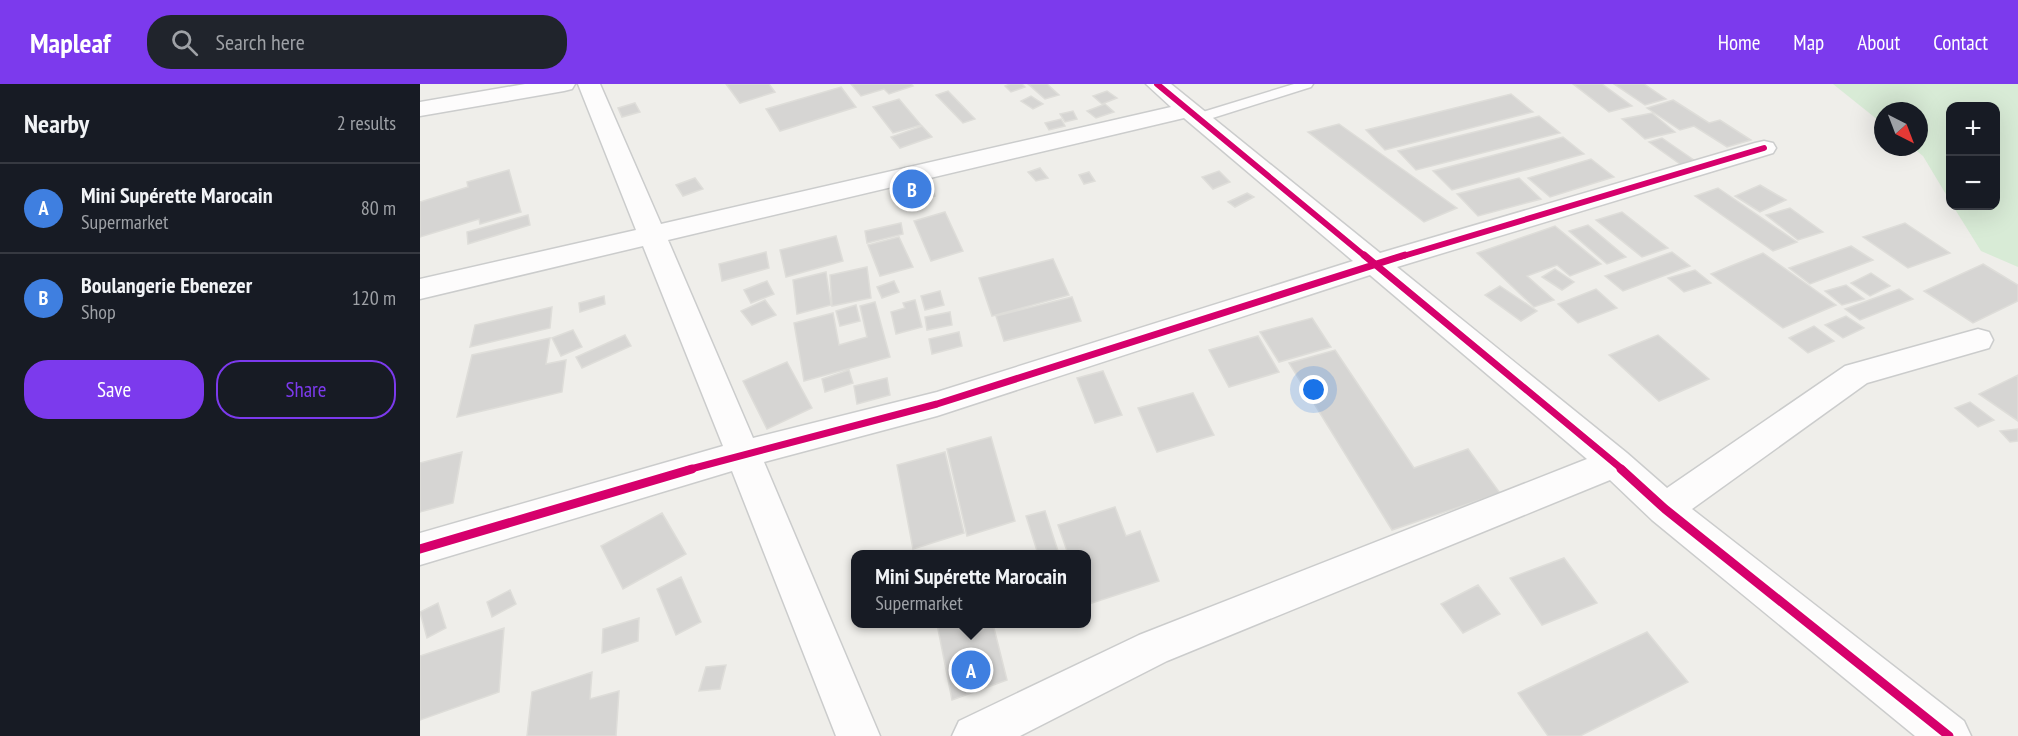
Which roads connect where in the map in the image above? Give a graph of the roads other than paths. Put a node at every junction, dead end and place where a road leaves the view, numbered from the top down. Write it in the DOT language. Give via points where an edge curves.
graph roads {
  1 [pos="564,84"];
  2 [pos="589,84"];
  3 [pos="1157,84"];
  4 [pos="1307,84"];
  5 [pos="420,109"];
  6 [pos="1193,114"];
  7 [pos="1764,148"];
  8 [pos="652,234"];
  9 [pos="1375,264"];
  10 [pos="420,289"];
  11 [pos="1978,340"];
  12 [pos="743,454"];
  13 [pos="1615,463"];
  14 [pos="1665,508"];
  15 [pos="420,549"];
  16 [pos="858,736"];
  17 [pos="974,736"];
  18 [pos="1949,736"];
  1 -- 5 [label="street"];
  2 -- 8 [label="street"];
  3 -- 6 [label="street"];
  4 -- 6 [label="lane"];
  6 -- 8 [label="street"];
  6 -- 9 [label="street"];
  7 -- 9 [label="street"];
  8 -- 10 [label="street"];
  8 -- 12 [label="street"];
  9 -- 12 [label="street" via="937,404"];
  9 -- 13 [label="street"];
  11 -- 14 [label="street" via="1856,374"];
  12 -- 15 [label="street"];
  12 -- 16 [label="street"];
  13 -- 14 [label="street"];
  13 -- 17 [label="street" via="1153,648"];
  14 -- 18 [label="street"];
}
